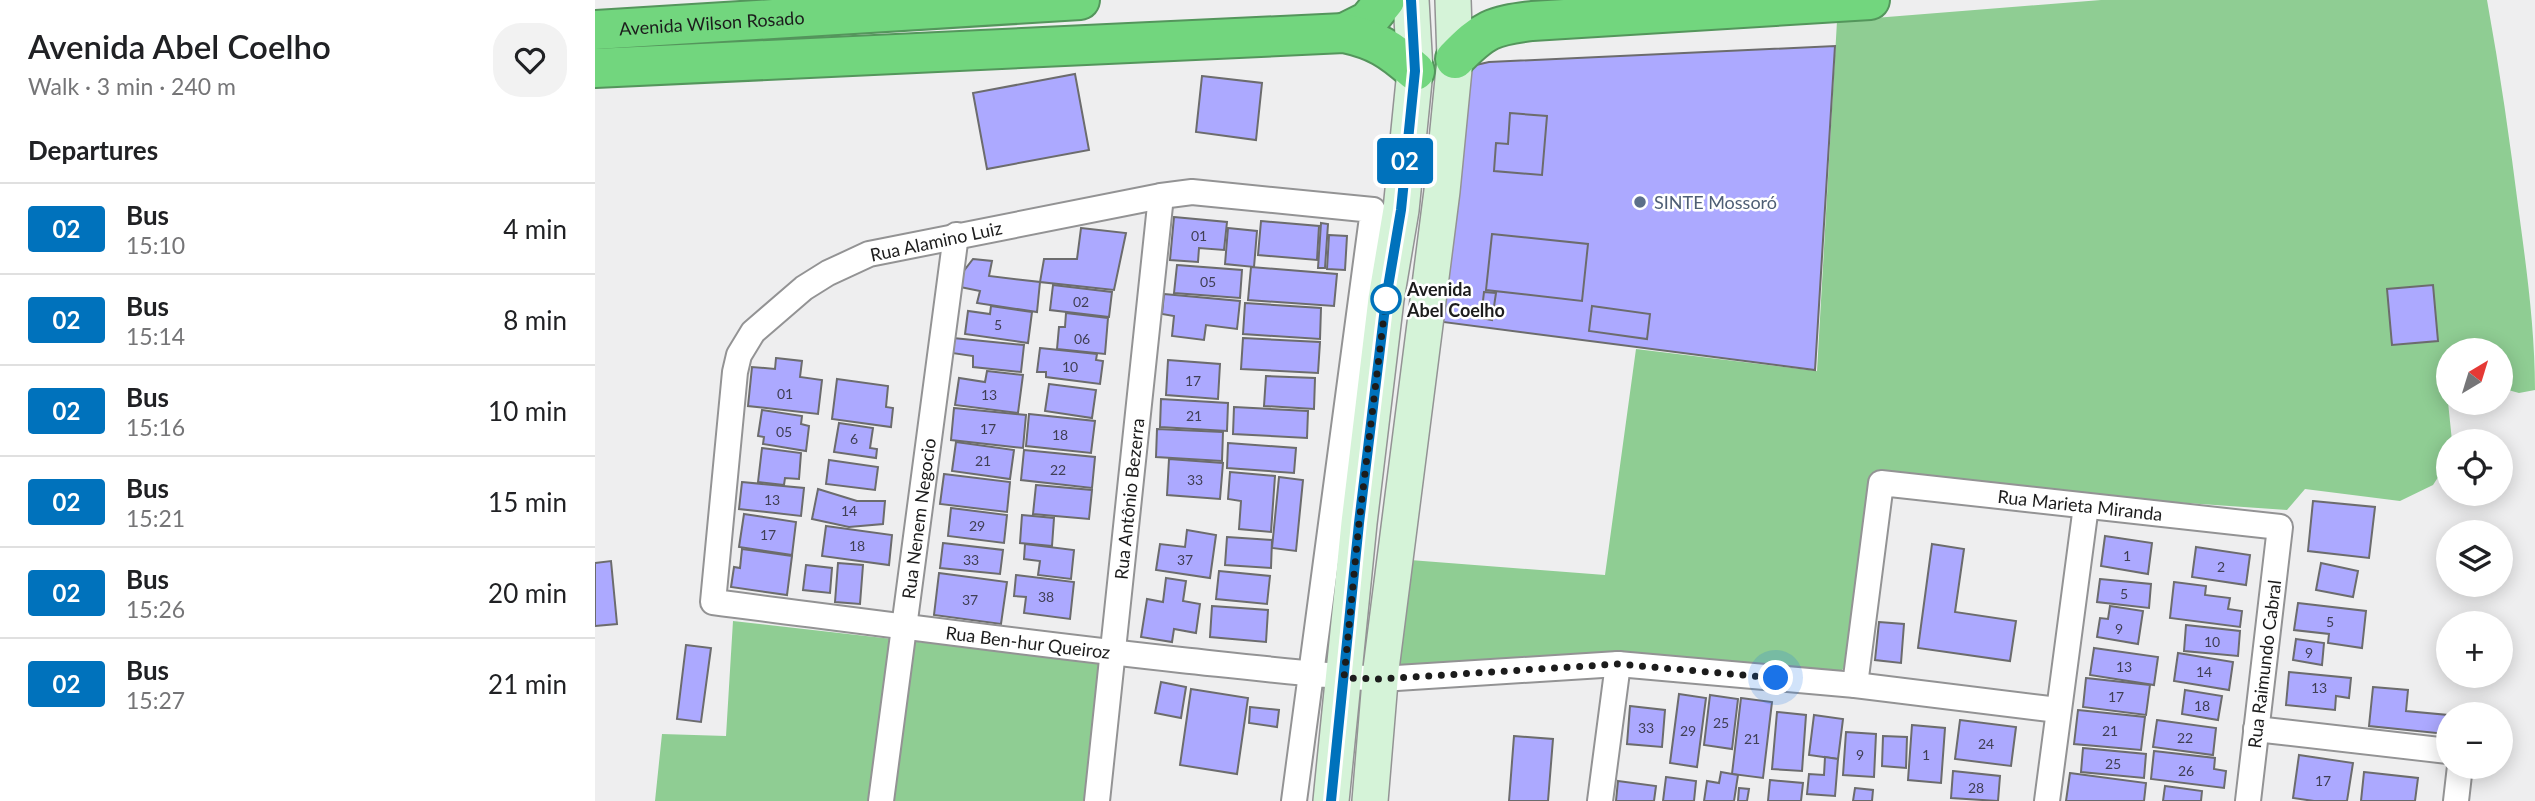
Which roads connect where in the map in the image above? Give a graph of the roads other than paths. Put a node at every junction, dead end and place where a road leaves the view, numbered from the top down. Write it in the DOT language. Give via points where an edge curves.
graph roads {
  1 [pos="1080,0"];
  2 [pos="1385,0"];
  3 [pos="1411,0"];
  4 [pos="1453,0"];
  5 [pos="1870,0"];
  6 [pos="1522,10"];
  7 [pos="709,23"];
  8 [pos="595,30"];
  9 [pos="1344,33"];
  10 [pos="1455,59"];
  11 [pos="613,67"];
  12 [pos="1415,71"];
  13 [pos="1161,196"];
  14 [pos="956,235"];
  15 [pos="1365,477"];
  16 [pos="1405,488"];
  17 [pos="2086,506"];
  18 [pos="1359,523"];
  19 [pos="2280,527"];
  20 [pos="1400,530"];
  21 [pos="713,602"];
  22 [pos="904,626"];
  23 [pos="1114,653"];
  24 [pos="1618,664"];
  25 [pos="1310,674"];
  26 [pos="1344,678"];
  27 [pos="1381,679"];
  28 [pos="1855,685"];
  29 [pos="2058,710"];
  30 [pos="2256,729"];
  31 [pos="2436,750"];
  32 [pos="2459,779"];
  33 [pos="881,801"];
  34 [pos="1097,801"];
  35 [pos="1294,801"];
  36 [pos="1331,801"];
  37 [pos="1370,801"];
  38 [pos="1600,801"];
  39 [pos="2047,801"];
  40 [pos="2248,801"];
  41 [pos="2456,801"];
  1 -- 7 [label="highway, Avenida Wilson Rosado"];
  2 -- 9 [label="highway" via="1368,21"];
  3 -- 12 [label="street"];
  4 -- 10 [label="street"];
  5 -- 6 [label="highway"];
  6 -- 10 [label="highway" via="1477,36"];
  7 -- 8 [label="highway, Avenida Wilson Rosado"];
  7 -- 11 [label="highway"];
  9 -- 11 [label="highway"];
  9 -- 12 [label="highway" via="1384,46"];
  10 -- 16 [label="street"];
  12 -- 15 [label="street"];
  13 -- 14 [label="street, Rua Alamino Luiz"];
  13 -- 23 [label="street, Rua Antônio Bezerra"];
  13 -- 25 [label="street, Rua Alamino Luiz" via="1192,192 1373,209"];
  14 -- 21 [label="street, Rua Alamino Luiz" via="869,254 828,273 753,332 735,372"];
  14 -- 22 [label="street, Rua Nenem Negocio"];
  15 -- 16 [label="street" via="1374,495 1384,500"];
  15 -- 18 [label="street"];
  16 -- 20 [label="street"];
  17 -- 19 [label="street, Rua Marieta Miranda"];
  17 -- 28 [label="street, Rua Marieta Miranda" via="1881,483"];
  17 -- 29 [label="street"];
  18 -- 20 [label="street" via="1385,517"];
  18 -- 26 [label="street"];
  19 -- 30 [label="street, Rua Raimundo Cabral"];
  20 -- 27 [label="street"];
  21 -- 22 [label="street, Rua Ben-hur Queiroz"];
  22 -- 23 [label="street, Rua Ben-hur Queiroz"];
  22 -- 33 [label="street, Rua Nenem Negocio"];
  23 -- 25 [label="street, Rua Ben-hur Queiroz"];
  23 -- 34 [label="street, Rua Antônio Bezerra"];
  24 -- 27 [label="street, Rua Ben-hur Queiroz"];
  24 -- 28 [label="street, Rua Ben-hur Queiroz"];
  24 -- 38 [label="street"];
  25 -- 26 [label="street, Rua Ben-hur Queiroz"];
  25 -- 35 [label="street"];
  26 -- 27 [label="street, Rua Ben-hur Queiroz"];
  26 -- 36 [label="street"];
  27 -- 37 [label="street"];
  28 -- 29 [label="street, Rua Ben-hur Queiroz"];
  29 -- 39 [label="street"];
  30 -- 31 [label="street"];
  30 -- 40 [label="street, Rua Raimundo Cabral"];
  32 -- 41 [label="street"];
}
